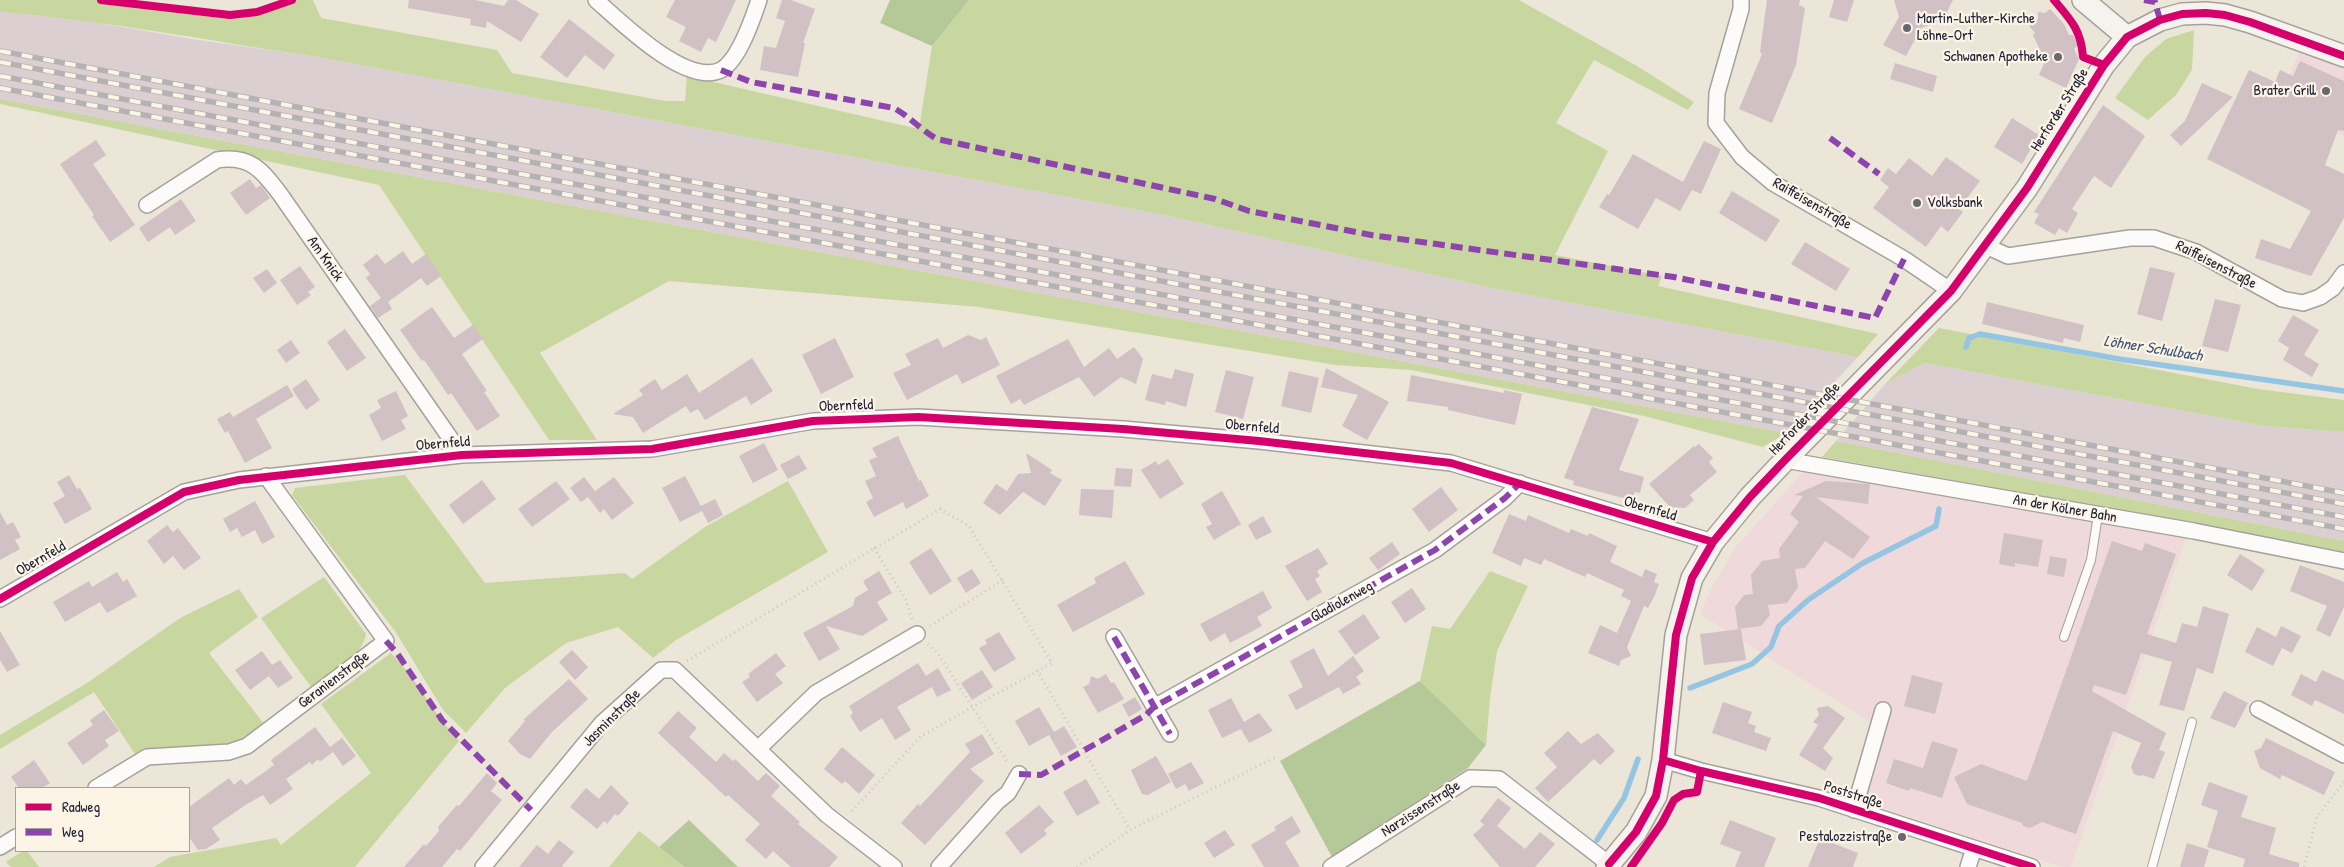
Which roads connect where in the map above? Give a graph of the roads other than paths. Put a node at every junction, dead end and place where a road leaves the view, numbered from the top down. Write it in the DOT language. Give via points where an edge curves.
graph roads {
  1 [pos="596,0"];
  2 [pos="759,0"];
  3 [pos="1740,0"];
  4 [pos="2083,0"];
  5 [pos="2127,37"];
  6 [pos="2344,56"];
  7 [pos="147,204"];
  8 [pos="1986,246"];
  9 [pos="2344,272"];
  10 [pos="1950,291"];
  11 [pos="462,455"];
  12 [pos="1785,460"];
  13 [pos="266,476"];
  14 [pos="1520,483"];
  15 [pos="2098,515"];
  16 [pos="1713,542"];
  17 [pos="2344,561"];
  18 [pos="0,599"];
  19 [pos="917,634"];
  20 [pos="1114,637"];
  21 [pos="2064,637"];
  22 [pos="1154,707"];
  23 [pos="2258,709"];
  24 [pos="1883,710"];
  25 [pos="2192,722"];
  26 [pos="1170,734"];
  27 [pos="758,750"];
  28 [pos="2344,755"];
  29 [pos="1663,760"];
  30 [pos="1019,774"];
  31 [pos="98,787"];
  32 [pos="1854,810"];
  33 [pos="15,838"];
  34 [pos="0,847"];
  35 [pos="1974,848"];
  36 [pos="1608,866"];
  37 [pos="484,867"];
  38 [pos="894,867"];
  39 [pos="939,867"];
  40 [pos="1331,867"];
  41 [pos="1968,867"];
  42 [pos="2032,867"];
  43 [pos="2152,867"];
  1 -- 2 [label="street" via="654,51 685,67 706,72 721,70 729,61 742,42"];
  3 -- 10 [label="street, Raiffeisenstraße" via="1741,9 1716,93 1716,123 1742,157 1773,183 1904,259"];
  4 -- 5 [label="main road"];
  5 -- 6 [label="main road" via="2160,20 2182,14 2224,11"];
  5 -- 8 [label="main road, Herforder Straße" via="2104,65 2027,188"];
  7 -- 11 [label="street, Am Knick" via="217,160 236,160 261,169"];
  8 -- 9 [label="street, Raiffeisenstraße" via="2008,256 2130,238 2154,238 2196,252 2282,299 2303,303 2333,288"];
  8 -- 10 [label="main road, Herforder Straße"];
  10 -- 12 [label="main road, Herforder Straße"];
  11 -- 13 [label="street, Obernfeld"];
  11 -- 14 [label="street, Obernfeld" via="652,449 813,421 918,417 1259,441 1451,463"];
  12 -- 15 [label="street, An der Kölner Bahn"];
  12 -- 16 [label="main road, Herforder Straße"];
  13 -- 18 [label="street, Obernfeld" via="184,492"];
  13 -- 31 [label="street, Geranienstraße" via="386,641 246,746 229,752 147,757"];
  14 -- 16 [label="street, Obernfeld"];
  14 -- 22 [label="street, Gladiolenweg" via="1435,550"];
  15 -- 17 [label="street, An der Kölner Bahn"];
  15 -- 21 [label="lane" via="2091,560"];
  16 -- 29 [label="main road, Herforder Straße" via="1692,578 1676,635"];
  19 -- 27 [label="street" via="816,693"];
  20 -- 22 [label="street"];
  22 -- 26 [label="street"];
  23 -- 28 [label="street"];
  24 -- 32 [label="street, Poststraße"];
  25 -- 43 [label="lane"];
  27 -- 37 [label="street, Jasminstraße" via="675,670 662,670 602,723"];
  27 -- 38 [label="street, Jasminstraße" via="827,815"];
  29 -- 32 [label="street, Poststraße" via="1819,798"];
  29 -- 36 [label="main road, Herforder Straße" via="1656,796 1636,832"];
  30 -- 39 [label="street" via="1008,794"];
  32 -- 35 [label="street, Poststraße"];
  33 -- 34 [label="street"];
  35 -- 41 [label="street"];
  35 -- 42 [label="street, Poststraße"];
  36 -- 40 [label="street, Narzissenstraße" via="1499,779 1470,778"];
}
